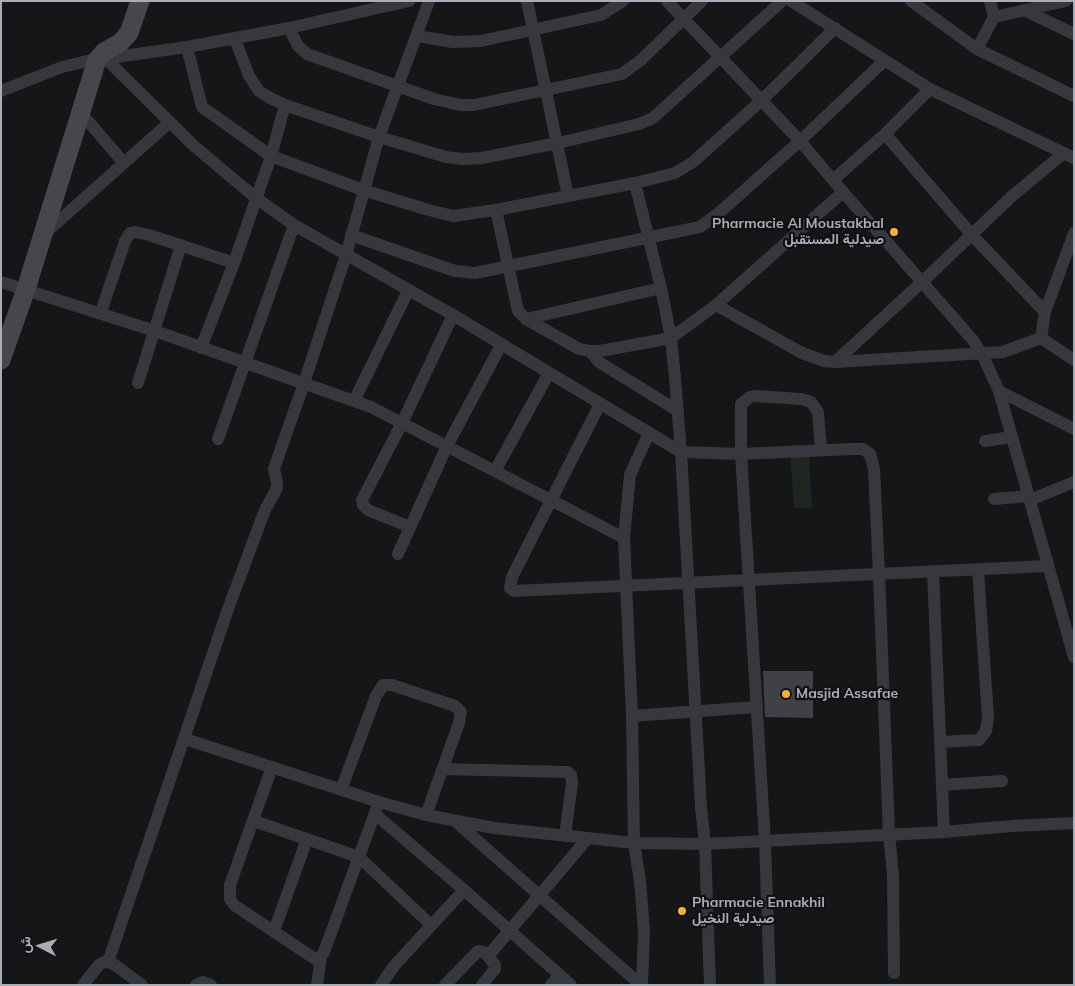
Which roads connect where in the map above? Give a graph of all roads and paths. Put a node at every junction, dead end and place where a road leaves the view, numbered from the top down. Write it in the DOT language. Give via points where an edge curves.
graph roads {
  1 [pos="140,1"];
  2 [pos="409,1"];
  3 [pos="429,1"];
  4 [pos="527,1"];
  5 [pos="623,1"];
  6 [pos="667,1"];
  7 [pos="702,1"];
  8 [pos="782,1"];
  9 [pos="791,1"];
  10 [pos="911,1"];
  11 [pos="990,1"];
  12 [pos="1066,1"];
  13 [pos="1024,10"];
  14 [pos="994,17"];
  15 [pos="684,19"];
  16 [pos="288,28"];
  17 [pos="835,28"];
  18 [pos="533,30"];
  19 [pos="1074,34"];
  20 [pos="417,36"];
  21 [pos="235,39"];
  22 [pos="188,48"];
  23 [pos="977,49"];
  24 [pos="720,56"];
  25 [pos="101,59"];
  26 [pos="884,60"];
  27 [pos="398,86"];
  28 [pos="930,89"];
  29 [pos="546,90"];
  30 [pos="1,91"];
  31 [pos="1074,96"];
  32 [pos="762,100"];
  33 [pos="285,105"];
  34 [pos="81,113"];
  35 [pos="170,122"];
  36 [pos="885,134"];
  37 [pos="379,138"];
  38 [pos="800,141"];
  39 [pos="558,143"];
  40 [pos="1069,155"];
  41 [pos="271,156"];
  42 [pos="124,163"];
  43 [pos="833,180"];
  44 [pos="635,183"];
  45 [pos="363,190"];
  46 [pos="843,192"];
  47 [pos="568,196"];
  48 [pos="256,198"];
  49 [pos="496,210"];
  50 [pos="294,225"];
  51 [pos="1074,233"];
  52 [pos="43,235"];
  53 [pos="351,235"];
  54 [pos="972,235"];
  55 [pos="650,237"];
  56 [pos="182,246"];
  57 [pos="346,255"];
  58 [pos="234,263"];
  59 [pos="508,267"];
  60 [pos="1,282"];
  61 [pos="922,282"];
  62 [pos="661,288"];
  63 [pos="26,289"];
  64 [pos="408,291"];
  65 [pos="716,305"];
  66 [pos="100,312"];
  67 [pos="1045,312"];
  68 [pos="453,315"];
  69 [pos="526,319"];
  70 [pos="155,331"];
  71 [pos="671,338"];
  72 [pos="1041,338"];
  73 [pos="501,345"];
  74 [pos="201,348"];
  75 [pos="590,351"];
  76 [pos="982,354"];
  77 [pos="1,360"];
  78 [pos="1074,360"];
  79 [pos="835,362"];
  80 [pos="246,363"];
  81 [pos="549,374"];
  82 [pos="138,383"];
  83 [pos="304,383"];
  84 [pos="999,391"];
  85 [pos="354,401"];
  86 [pos="600,404"];
  87 [pos="678,411"];
  88 [pos="402,423"];
  89 [pos="1074,428"];
  90 [pos="649,433"];
  91 [pos="1012,437"];
  92 [pos="218,439"];
  93 [pos="985,442"];
  94 [pos="447,446"];
  95 [pos="821,450"];
  96 [pos="681,452"];
  97 [pos="741,454"];
  98 [pos="495,471"];
  99 [pos="1074,482"];
  100 [pos="1030,498"];
  101 [pos="551,499"];
  102 [pos="994,499"];
  103 [pos="410,527"];
  104 [pos="624,538"];
  105 [pos="398,554"];
  106 [pos="1047,566"];
  107 [pos="978,570"];
  108 [pos="933,572"];
  109 [pos="879,574"];
  110 [pos="748,581"];
  111 [pos="689,584"];
  112 [pos="625,587"];
  113 [pos="1074,657"];
  114 [pos="757,707"];
  115 [pos="695,712"];
  116 [pos="632,716"];
  117 [pos="185,739"];
  118 [pos="940,742"];
  119 [pos="272,767"];
  120 [pos="442,769"];
  121 [pos="1002,781"];
  122 [pos="942,785"];
  123 [pos="341,790"];
  124 [pos="377,808"];
  125 [pos="426,816"];
  126 [pos="254,821"];
  127 [pos="455,821"];
  128 [pos="1074,823"];
  129 [pos="944,832"];
  130 [pos="889,834"];
  131 [pos="565,836"];
  132 [pos="588,838"];
  133 [pos="307,839"];
  134 [pos="765,842"];
  135 [pos="634,843"];
  136 [pos="705,844"];
  137 [pos="359,857"];
  138 [pos="464,890"];
  139 [pos="539,894"];
  140 [pos="431,925"];
  141 [pos="510,930"];
  142 [pos="274,931"];
  143 [pos="322,956"];
  144 [pos="488,956"];
  145 [pos="108,962"];
  146 [pos="894,973"];
  147 [pos="560,975"];
  148 [pos="83,985"];
  149 [pos="142,985"];
  150 [pos="196,985"];
  151 [pos="211,985"];
  152 [pos="316,985"];
  153 [pos="381,985"];
  154 [pos="445,985"];
  155 [pos="482,985"];
  156 [pos="551,985"];
  157 [pos="571,985"];
  158 [pos="641,985"];
  159 [pos="710,985"];
  160 [pos="770,985"];
  1 -- 25 [label="street" via="129,33 104,52"];
  2 -- 16 [label="street"];
  3 -- 20 [label="street"];
  4 -- 18 [label="street"];
  5 -- 18 [label="street" via="601,15"];
  6 -- 15 [label="street"];
  7 -- 15 [label="street"];
  8 -- 24 [label="street"];
  9 -- 17 [label="street"];
  10 -- 23 [label="street"];
  11 -- 14 [label="street"];
  12 -- 13 [label="street"];
  13 -- 14 [label="street"];
  13 -- 19 [label="street"];
  14 -- 23 [label="street"];
  15 -- 24 [label="street"];
  15 -- 29 [label="street" via="622,74"];
  16 -- 21 [label="street"];
  16 -- 27 [label="street" via="298,46 307,54"];
  17 -- 26 [label="street"];
  17 -- 32 [label="street"];
  18 -- 20 [label="street" via="467,43"];
  18 -- 29 [label="street"];
  20 -- 27 [label="street"];
  21 -- 22 [label="street"];
  21 -- 33 [label="street" via="259,90"];
  22 -- 25 [label="street"];
  22 -- 41 [label="street" via="202,107"];
  23 -- 31 [label="street"];
  24 -- 32 [label="street"];
  24 -- 39 [label="street" via="653,118"];
  25 -- 30 [label="street" via="62,67"];
  25 -- 34 [label="street"];
  25 -- 35 [label="street"];
  26 -- 28 [label="street"];
  26 -- 38 [label="street"];
  27 -- 29 [label="street" via="434,100 460,105"];
  27 -- 37 [label="street"];
  28 -- 36 [label="street"];
  28 -- 40 [label="street"];
  29 -- 39 [label="street"];
  32 -- 38 [label="street"];
  32 -- 44 [label="street" via="693,162 665,176"];
  33 -- 37 [label="street"];
  33 -- 41 [label="street"];
  34 -- 42 [label="street"];
  34 -- 52 [label="street"];
  35 -- 42 [label="street"];
  35 -- 48 [label="street"];
  36 -- 43 [label="street"];
  36 -- 54 [label="street"];
  37 -- 39 [label="street" via="463,159"];
  37 -- 45 [label="street"];
  38 -- 43 [label="street"];
  38 -- 55 [label="street" via="706,224"];
  39 -- 47 [label="street"];
  40 -- 54 [label="street" via="1011,197"];
  41 -- 45 [label="street"];
  41 -- 48 [label="street"];
  42 -- 52 [label="street"];
  43 -- 46 [label="street"];
  44 -- 47 [label="street"];
  44 -- 55 [label="street"];
  45 -- 49 [label="street" via="444,215"];
  45 -- 53 [label="street"];
  46 -- 61 [label="street"];
  46 -- 65 [label="street"];
  47 -- 49 [label="street"];
  48 -- 50 [label="street"];
  48 -- 58 [label="street"];
  49 -- 59 [label="street"];
  50 -- 57 [label="street"];
  50 -- 80 [label="street"];
  51 -- 67 [label="street"];
  52 -- 63 [label="street"];
  53 -- 57 [label="street"];
  53 -- 59 [label="street" via="455,271 475,273"];
  54 -- 61 [label="street"];
  54 -- 67 [label="street"];
  55 -- 59 [label="street"];
  55 -- 62 [label="street"];
  56 -- 58 [label="street"];
  56 -- 66 [label="street" via="141,233 128,235"];
  56 -- 70 [label="street"];
  57 -- 64 [label="street"];
  57 -- 83 [label="street"];
  58 -- 74 [label="street"];
  59 -- 69 [label="street" via="516,306"];
  60 -- 63 [label="street"];
  61 -- 76 [label="street"];
  61 -- 79 [label="street"];
  62 -- 69 [label="street"];
  62 -- 71 [label="street"];
  63 -- 66 [label="street"];
  63 -- 77 [label="street"];
  64 -- 68 [label="street"];
  64 -- 85 [label="street"];
  65 -- 71 [label="street"];
  65 -- 79 [label="street" via="802,353"];
  66 -- 70 [label="street"];
  67 -- 72 [label="street"];
  68 -- 73 [label="street"];
  68 -- 88 [label="street"];
  69 -- 75 [label="street" via="579,349"];
  70 -- 74 [label="street"];
  70 -- 82 [label="street"];
  71 -- 75 [label="street"];
  71 -- 87 [label="street"];
  72 -- 76 [label="street" via="1003,352"];
  72 -- 78 [label="street"];
  73 -- 81 [label="street"];
  73 -- 94 [label="street"];
  74 -- 80 [label="street"];
  75 -- 87 [label="street" via="603,365"];
  76 -- 79 [label="street"];
  76 -- 84 [label="street"];
  80 -- 83 [label="street"];
  80 -- 92 [label="street"];
  81 -- 86 [label="street"];
  81 -- 98 [label="street"];
  83 -- 85 [label="street"];
  83 -- 117 [label="street" via="274,469 277,488 265,510 234,592"];
  84 -- 89 [label="street"];
  84 -- 91 [label="street"];
  85 -- 88 [label="street"];
  86 -- 90 [label="street"];
  86 -- 101 [label="street"];
  87 -- 96 [label="street"];
  88 -- 94 [label="street"];
  88 -- 103 [label="street" via="363,494 362,502 368,510"];
  90 -- 96 [label="street"];
  90 -- 104 [label="street" via="630,475"];
  91 -- 93 [label="street"];
  91 -- 100 [label="street"];
  94 -- 98 [label="street"];
  94 -- 103 [label="street"];
  95 -- 97 [label="street"];
  95 -- 97 [label="street" via="818,412 811,402 756,396 742,404"];
  95 -- 109 [label="street" via="863,449 872,457"];
  96 -- 97 [label="street"];
  96 -- 111 [label="street"];
  97 -- 110 [label="street"];
  98 -- 101 [label="street"];
  99 -- 100 [label="street"];
  100 -- 102 [label="street"];
  100 -- 106 [label="street"];
  101 -- 104 [label="street"];
  101 -- 112 [label="street" via="512,577 511,590"];
  103 -- 105 [label="street"];
  104 -- 112 [label="street"];
  106 -- 107 [label="street"];
  106 -- 113 [label="street"];
  107 -- 108 [label="street"];
  107 -- 118 [label="street" via="988,718 986,731 979,740"];
  108 -- 109 [label="street"];
  108 -- 118 [label="street"];
  109 -- 110 [label="street"];
  109 -- 130 [label="street"];
  110 -- 111 [label="street"];
  110 -- 114 [label="street"];
  111 -- 112 [label="street"];
  111 -- 115 [label="street"];
  112 -- 116 [label="street"];
  114 -- 115 [label="street"];
  114 -- 134 [label="street"];
  115 -- 116 [label="street"];
  115 -- 136 [label="street"];
  116 -- 135 [label="street"];
  117 -- 119 [label="street"];
  117 -- 145 [label="street"];
  118 -- 122 [label="street"];
  119 -- 123 [label="street"];
  119 -- 126 [label="street"];
  120 -- 123 [label="street" via="459,723 460,709 387,684 376,696"];
  120 -- 125 [label="street"];
  120 -- 131 [label="street" via="568,772 572,783"];
  121 -- 122 [label="street"];
  122 -- 129 [label="street"];
  123 -- 124 [label="street"];
  124 -- 125 [label="street"];
  124 -- 137 [label="street"];
  124 -- 138 [label="street"];
  125 -- 127 [label="street"];
  126 -- 133 [label="street"];
  126 -- 142 [label="street" via="229,894 234,905"];
  127 -- 131 [label="street"];
  127 -- 139 [label="street"];
  128 -- 129 [label="street"];
  129 -- 130 [label="street"];
  130 -- 134 [label="street"];
  130 -- 146 [label="street"];
  131 -- 132 [label="street"];
  132 -- 135 [label="street"];
  132 -- 139 [label="street"];
  133 -- 137 [label="street"];
  133 -- 142 [label="street"];
  134 -- 136 [label="street"];
  134 -- 160 [label="street"];
  135 -- 136 [label="street"];
  135 -- 158 [label="street" via="644,930"];
  136 -- 159 [label="street"];
  137 -- 140 [label="street"];
  137 -- 143 [label="street"];
  138 -- 140 [label="street"];
  138 -- 141 [label="street"];
  139 -- 141 [label="street"];
  139 -- 158 [label="street"];
  140 -- 153 [label="street"];
  141 -- 144 [label="street"];
  141 -- 147 [label="street"];
  142 -- 143 [label="street" via="309,957 317,959"];
  143 -- 152 [label="street"];
  144 -- 154 [label="street" via="478,951"];
  144 -- 155 [label="street" via="495,969"];
  145 -- 148 [label="street" via="99,965"];
  145 -- 149 [label="street"];
  147 -- 156 [label="street"];
  147 -- 157 [label="street"];
  150 -- 151 [label="street" via="203,982"];
}
